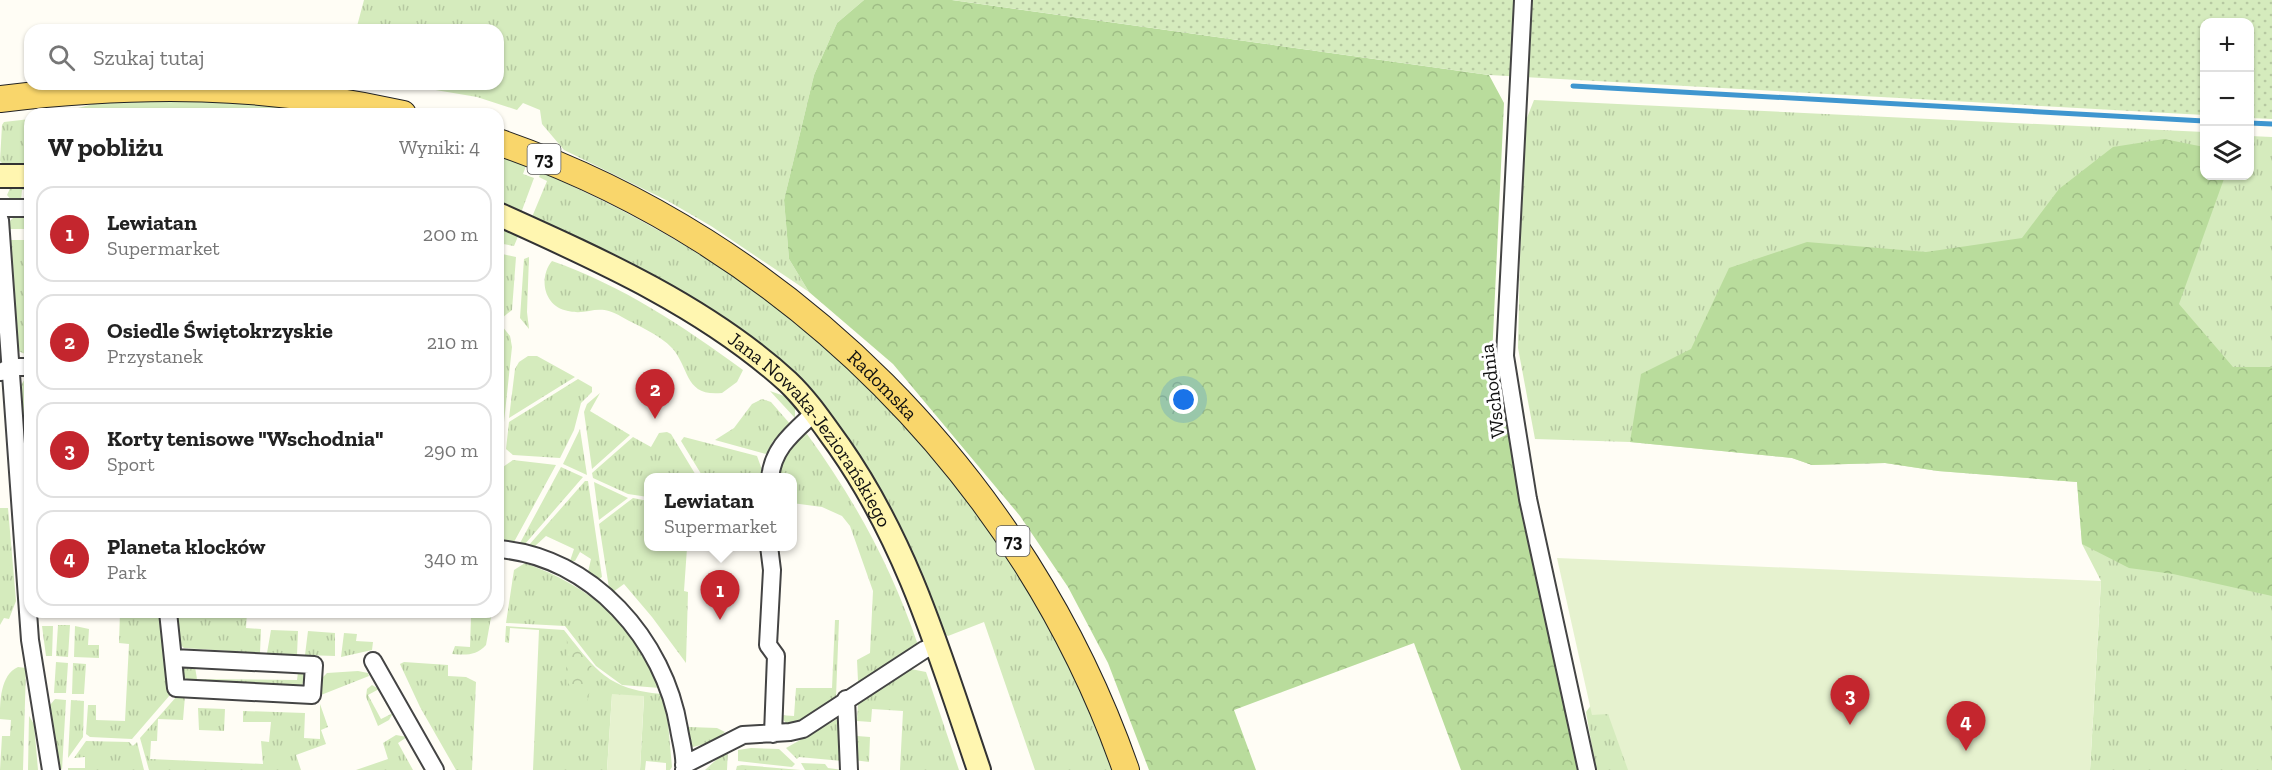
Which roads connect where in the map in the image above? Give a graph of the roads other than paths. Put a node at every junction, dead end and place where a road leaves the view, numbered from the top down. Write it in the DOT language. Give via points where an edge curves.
graph roads {
  1 [pos="1523,0"];
  2 [pos="94,90"];
  3 [pos="241,90"];
  4 [pos="0,99"];
  5 [pos="369,108"];
  6 [pos="504,144"];
  7 [pos="0,176"];
  8 [pos="24,176"];
  9 [pos="0,208"];
  10 [pos="24,208"];
  11 [pos="504,217"];
  12 [pos="0,220"];
  13 [pos="24,368"];
  14 [pos="5,370"];
  15 [pos="815,412"];
  16 [pos="771,473"];
  17 [pos="504,550"];
  18 [pos="770,551"];
  19 [pos="24,575"];
  20 [pos="28,618"];
  21 [pos="169,618"];
  22 [pos="937,645"];
  23 [pos="172,658"];
  24 [pos="373,661"];
  25 [pos="846,699"];
  26 [pos="773,734"];
  27 [pos="684,767"];
  28 [pos="51,770"];
  29 [pos="435,770"];
  30 [pos="849,770"];
  31 [pos="979,770"];
  32 [pos="1126,770"];
  33 [pos="1587,770"];
  1 -- 33 [label="street, Wschodnia" via="1504,356 1528,499"];
  2 -- 4 [label="main road"];
  3 -- 5 [label="main road"];
  6 -- 32 [label="main road, Radomska / 73" via="589,178 712,246 818,325 869,371 954,461 1032,569 1074,644"];
  7 -- 8 [label="street"];
  9 -- 10 [label="street"];
  11 -- 15 [label="street, Jana Nowaka-Jeziorańskiego" via="662,292 766,364"];
  12 -- 14 [label="street"];
  13 -- 14 [label="street"];
  14 -- 19 [label="street"];
  15 -- 16 [label="street" via="780,447"];
  15 -- 22 [label="street, Jana Nowaka-Jeziorańskiego" via="887,524"];
  17 -- 27 [label="street" via="524,553 572,572 621,611 664,673 676,714"];
  18 -- 26 [label="street" via="768,645 776,656"];
  20 -- 28 [label="street"];
  21 -- 23 [label="street"];
  22 -- 25 [label="street"];
  22 -- 31 [label="street, Jana Nowaka-Jeziorańskiego"];
  23 -- 23 [label="street" via="176,688 312,695 314,665"];
  24 -- 29 [label="street"];
  25 -- 26 [label="street" via="803,729"];
  25 -- 30 [label="street"];
  26 -- 27 [label="street" via="743,735"];
}
